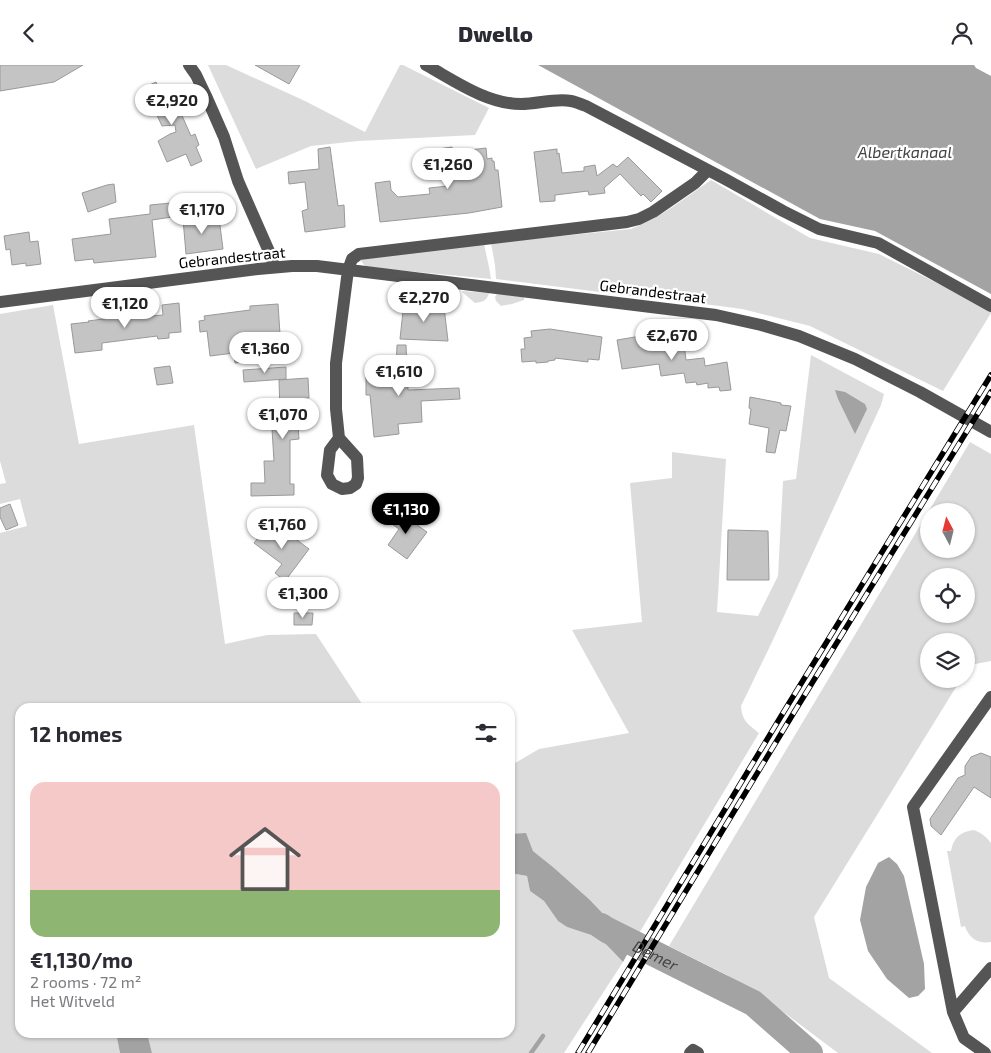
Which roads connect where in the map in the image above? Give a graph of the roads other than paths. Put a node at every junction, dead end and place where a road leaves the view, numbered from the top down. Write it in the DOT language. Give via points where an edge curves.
graph roads {
  1 [pos="189,65"];
  2 [pos="426,65"];
  3 [pos="708,170"];
  4 [pos="274,267"];
  5 [pos="348,270"];
  6 [pos="0,302"];
  7 [pos="991,305"];
  8 [pos="991,432"];
  9 [pos="338,438"];
  10 [pos="991,697"];
  11 [pos="991,968"];
  12 [pos="953,1012"];
  13 [pos="690,1053"];
  14 [pos="698,1053"];
  15 [pos="985,1053"];
  1 -- 4 [label="street" via="224,137 238,181"];
  2 -- 3 [label="street" via="480,95 501,102 522,104 558,100 586,106"];
  3 -- 5 [label="street" via="695,183 639,219 359,254 352,259"];
  3 -- 7 [label="street" via="819,229 878,243"];
  4 -- 5 [label="street, Gebrandestraat" via="317,266"];
  4 -- 6 [label="street, Gebrandestraat"];
  5 -- 8 [label="street, Gebrandestraat" via="716,315 760,325 799,336 855,359"];
  5 -- 9 [label="street" via="336,363"];
  10 -- 12 [label="street" via="913,807"];
  11 -- 12 [label="street"];
  12 -- 15 [label="street" via="964,1038"];
  13 -- 14 [label="street" via="693,1050"];
}
